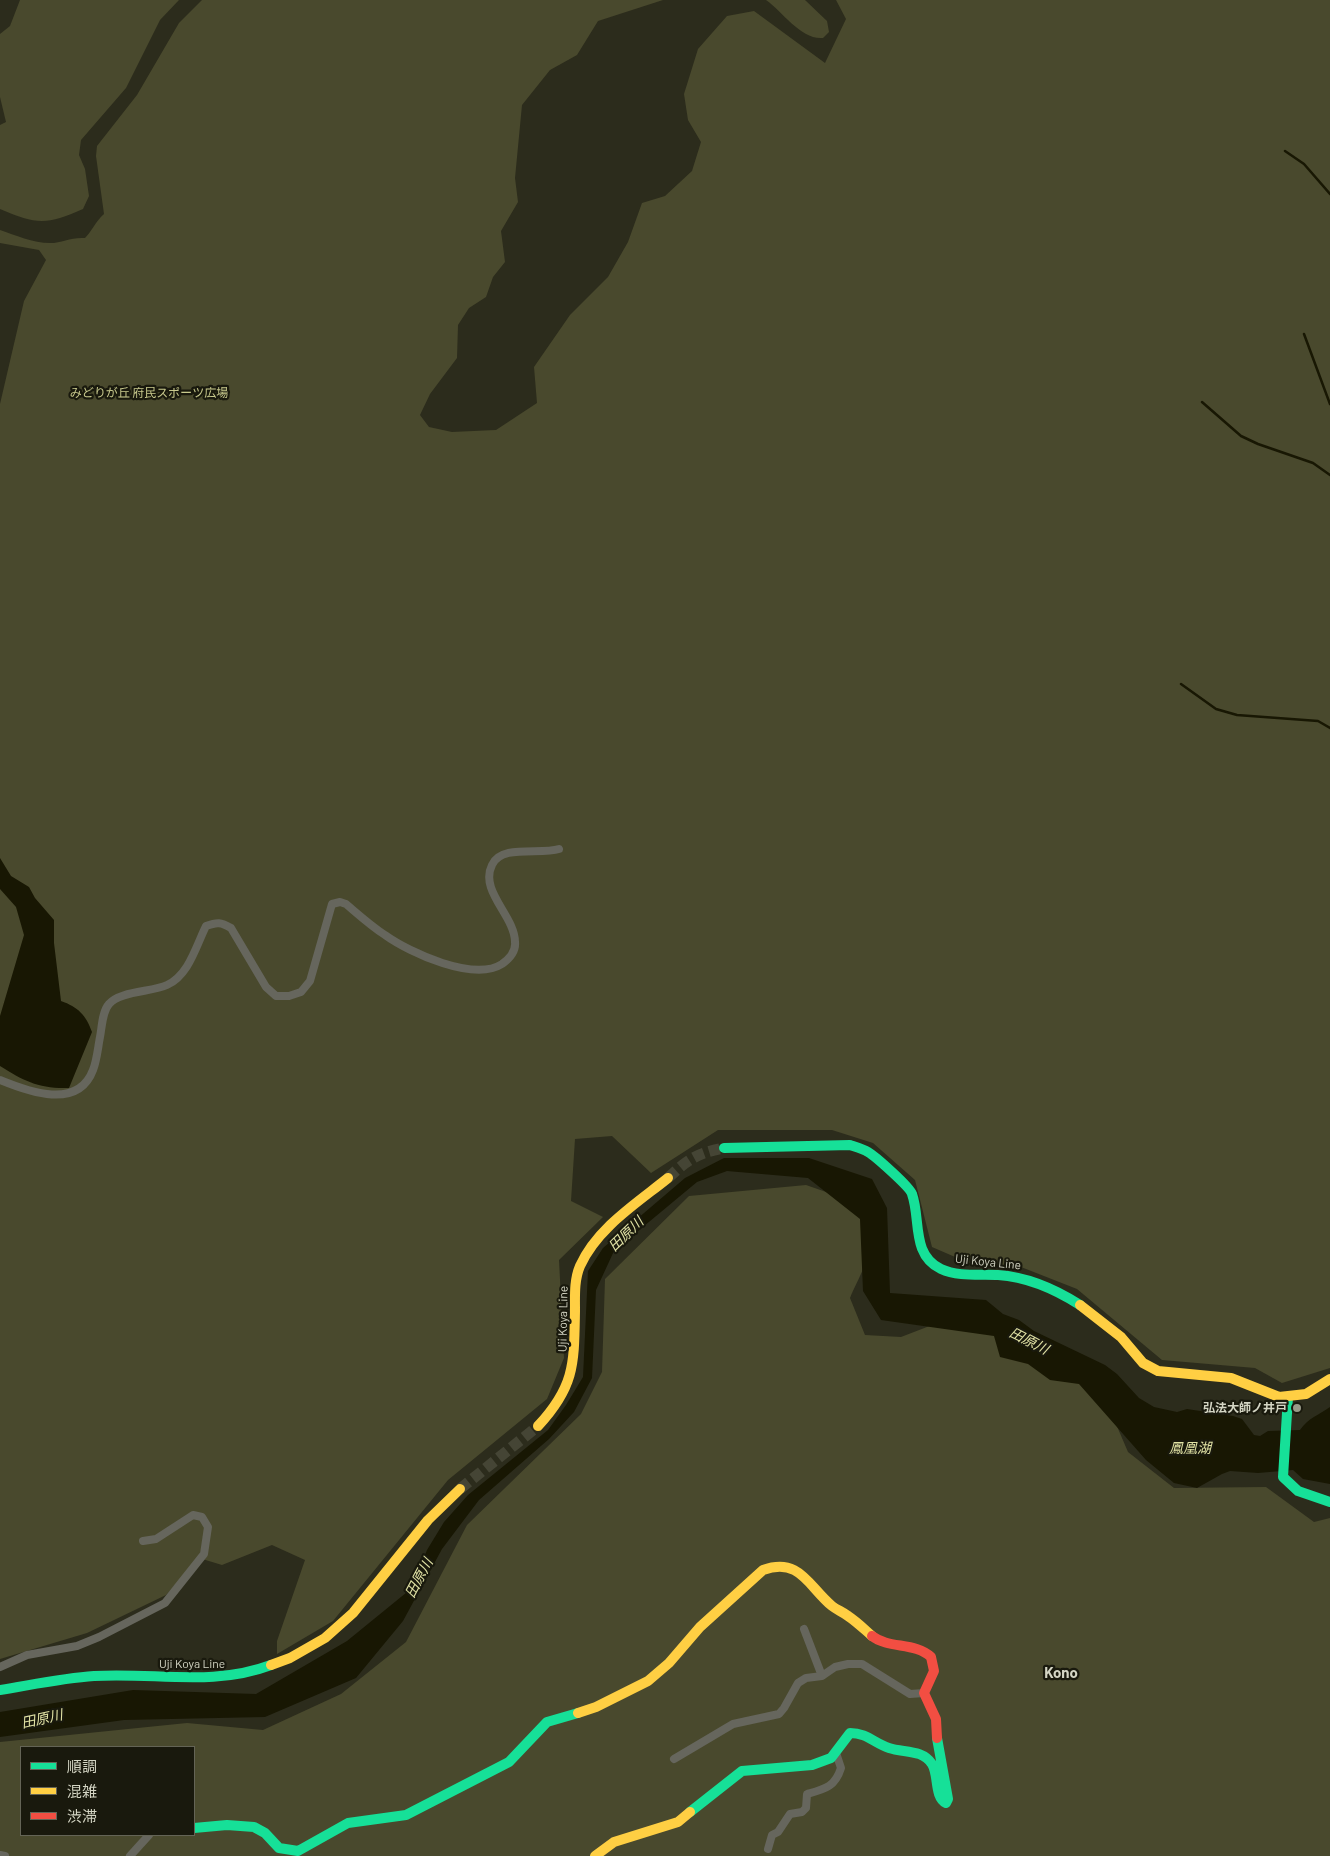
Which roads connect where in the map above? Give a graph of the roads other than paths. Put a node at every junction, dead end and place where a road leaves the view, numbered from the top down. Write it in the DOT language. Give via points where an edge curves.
graph roads {
  1 [pos="559,849"];
  2 [pos="0,1080"];
  3 [pos="724,1148"];
  4 [pos="668,1178"];
  5 [pos="1330,1379"];
  6 [pos="1288,1402"];
  7 [pos="538,1426"];
  8 [pos="460,1489"];
  9 [pos="1330,1502"];
  10 [pos="143,1541"];
  11 [pos="804,1629"];
  12 [pos="0,1667"];
  13 [pos="822,1676"];
  14 [pos="0,1690"];
  15 [pos="924,1693"];
  16 [pos="836,1753"];
  17 [pos="674,1759"];
  18 [pos="195,1828"];
  19 [pos="148,1836"];
  20 [pos="768,1849"];
  21 [pos="0,1855"];
  22 [pos="5,1856"];
  23 [pos="130,1856"];
  24 [pos="595,1856"];
  1 -- 2 [label="street" via="510,852 492,864 490,886 514,933 516,944 512,954 491,970 461,968 421,954 387,936 340,902 332,904 327,916 310,981 302,992 276,996 266,987 231,928 215,922 206,926 188,965 167,985 118,998 109,1004 93,1070 85,1085 76,1092 62,1096"];
  3 -- 6 [label="main road, Uji Koya Line" via="850,1145 868,1152 912,1192 920,1242 926,1257 941,1269 1025,1279 1060,1293 1092,1313 1121,1337 1143,1363 1158,1371 1231,1378"];
  4 -- 7 [label="main road, Uji Koya Line" via="594,1244 581,1264 576,1281 575,1355 570,1378 556,1409"];
  5 -- 6 [label="main road"];
  6 -- 9 [label="main road" via="1283,1474 1290,1486 1305,1496"];
  8 -- 14 [label="main road, Uji Koya Line" via="428,1520 353,1613 325,1638 290,1658 248,1674 222,1678 94,1676"];
  10 -- 12 [label="street" via="156,1539 193,1515 202,1517 208,1527 204,1554 165,1603 77,1646 27,1655"];
  11 -- 13 [label="street"];
  13 -- 15 [label="street" via="835,1667 862,1664 910,1694"];
  13 -- 17 [label="street" via="806,1678 798,1683 779,1714 733,1724"];
  15 -- 16 [label="main road" via="936,1719 946,1803 939,1795 933,1765 917,1751 889,1748 860,1732 850,1733"];
  15 -- 18 [label="main road" via="934,1674 929,1655 876,1640 831,1604 800,1572 781,1565 771,1566 700,1627 669,1663 648,1681 596,1707 547,1722 509,1762 406,1815 344,1825 298,1851 276,1847 264,1831 252,1826"];
  16 -- 20 [label="street" via="841,1768 838,1777 830,1788 807,1794 806,1808 790,1814 778,1832 772,1835"];
  16 -- 24 [label="main road" via="829,1759 788,1768 742,1771 678,1822 614,1842"];
  19 -- 23 [label="street"];
  21 -- 22 [label="street"];
}
